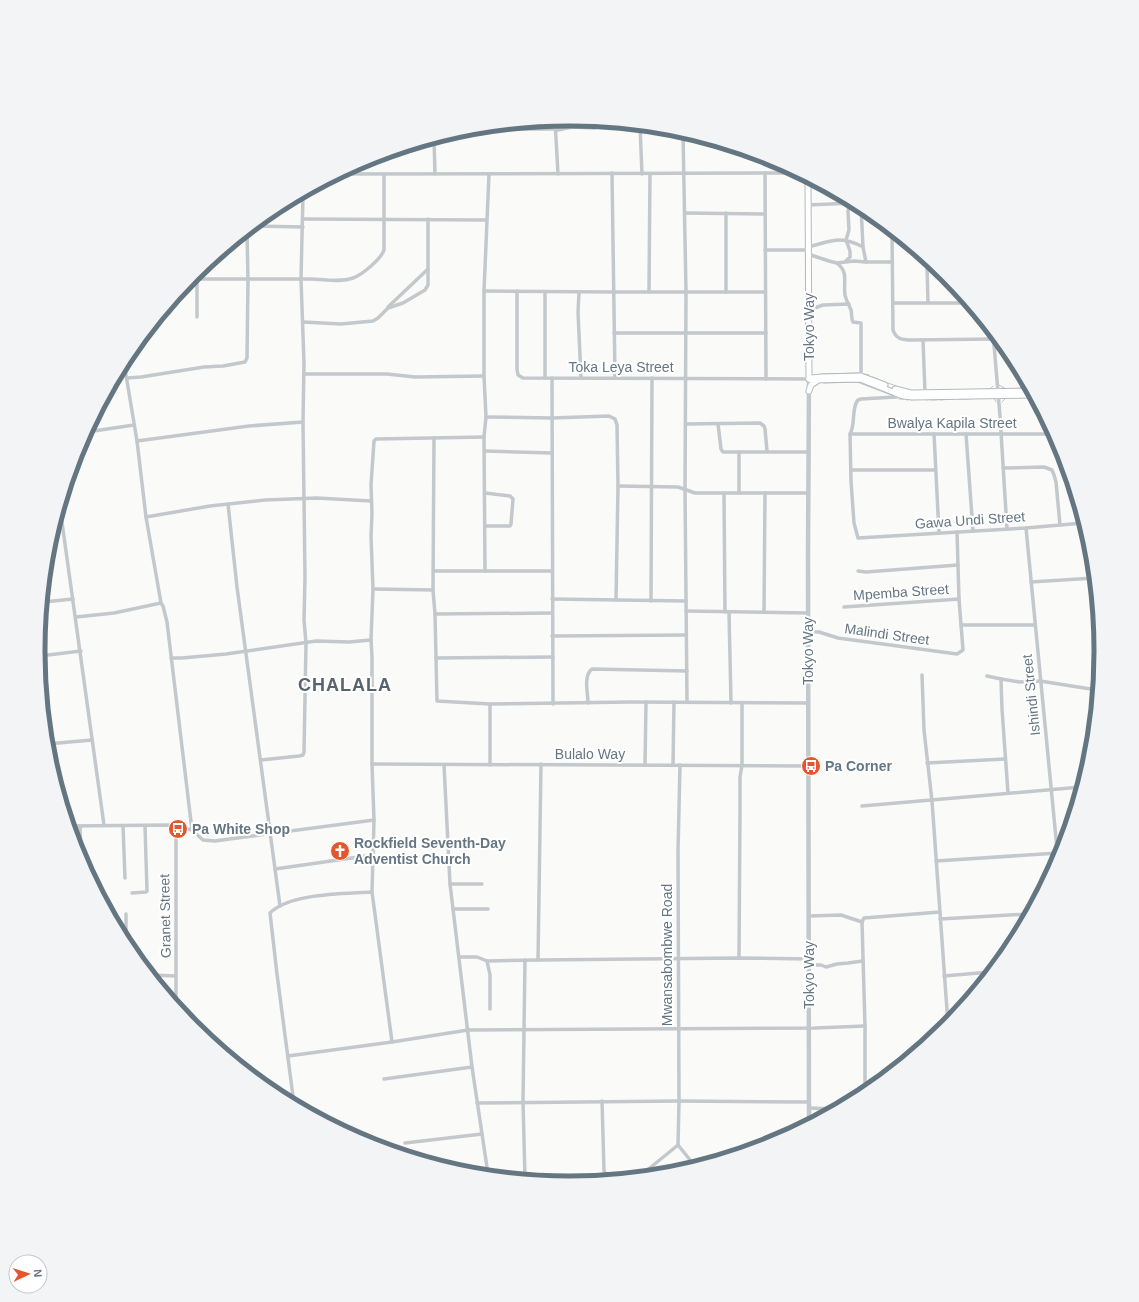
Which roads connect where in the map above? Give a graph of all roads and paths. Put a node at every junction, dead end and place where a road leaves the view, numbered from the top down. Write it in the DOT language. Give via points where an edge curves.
graph roads {
  1 [pos="595,127"];
  2 [pos="534,128"];
  3 [pos="555,129"];
  4 [pos="640,131"];
  5 [pos="683,139"];
  6 [pos="434,144"];
  7 [pos="612,173"];
  8 [pos="765,173"];
  9 [pos="784,173"];
  10 [pos="352,174"];
  11 [pos="384,174"];
  12 [pos="435,174"];
  13 [pos="489,174"];
  14 [pos="558,174"];
  15 [pos="642,174"];
  16 [pos="650,174"];
  17 [pos="684,174"];
  18 [pos="808,185"];
  19 [pos="303,199"];
  20 [pos="842,203"];
  21 [pos="808,205"];
  22 [pos="849,208"];
  23 [pos="685,213"];
  24 [pos="726,213"];
  25 [pos="765,214"];
  26 [pos="861,215"];
  27 [pos="303,219"];
  28 [pos="383,219"];
  29 [pos="428,219"];
  30 [pos="486,220"];
  31 [pos="262,226"];
  32 [pos="303,227"];
  33 [pos="247,237"];
  34 [pos="892,238"];
  35 [pos="846,240"];
  36 [pos="863,247"];
  37 [pos="765,250"];
  38 [pos="808,250"];
  39 [pos="844,262"];
  40 [pos="866,262"];
  41 [pos="892,262"];
  42 [pos="837,263"];
  43 [pos="927,268"];
  44 [pos="428,269"];
  45 [pos="200,279"];
  46 [pos="301,279"];
  47 [pos="248,280"];
  48 [pos="196,283"];
  49 [pos="484,291"];
  50 [pos="518,291"];
  51 [pos="545,292"];
  52 [pos="579,292"];
  53 [pos="613,292"];
  54 [pos="649,292"];
  55 [pos="686,292"];
  56 [pos="726,292"];
  57 [pos="765,292"];
  58 [pos="893,303"];
  59 [pos="928,303"];
  60 [pos="962,303"];
  61 [pos="849,304"];
  62 [pos="386,310"];
  63 [pos="809,310"];
  64 [pos="197,317"];
  65 [pos="303,322"];
  66 [pos="614,333"];
  67 [pos="685,333"];
  68 [pos="766,333"];
  69 [pos="991,339"];
  70 [pos="923,340"];
  71 [pos="994,344"];
  72 [pos="808,369"];
  73 [pos="126,372"];
  74 [pos="304,374"];
  75 [pos="484,376"];
  76 [pos="861,376"];
  77 [pos="127,378"];
  78 [pos="544,378"];
  79 [pos="552,378"];
  80 [pos="581,378"];
  81 [pos="615,378"];
  82 [pos="652,378"];
  83 [pos="686,378"];
  84 [pos="820,378"];
  85 [pos="766,379"];
  86 [pos="809,379"];
  87 [pos="1022,387"];
  88 [pos="809,391"];
  89 [pos="1023,391"];
  90 [pos="925,393"];
  91 [pos="998,393"];
  92 [pos="904,394"];
  93 [pos="1027,395"];
  94 [pos="486,417"];
  95 [pos="552,418"];
  96 [pos="303,422"];
  97 [pos="686,424"];
  98 [pos="718,424"];
  99 [pos="134,425"];
  100 [pos="94,431"];
  101 [pos="850,434"];
  102 [pos="934,434"];
  103 [pos="966,434"];
  104 [pos="1001,434"];
  105 [pos="1047,434"];
  106 [pos="484,437"];
  107 [pos="434,438"];
  108 [pos="137,441"];
  109 [pos="485,451"];
  110 [pos="766,451"];
  111 [pos="740,452"];
  112 [pos="809,452"];
  113 [pos="552,453"];
  114 [pos="1003,468"];
  115 [pos="852,470"];
  116 [pos="935,470"];
  117 [pos="618,486"];
  118 [pos="652,487"];
  119 [pos="685,490"];
  120 [pos="485,493"];
  121 [pos="739,493"];
  122 [pos="765,493"];
  123 [pos="808,493"];
  124 [pos="724,494"];
  125 [pos="304,498"];
  126 [pos="371,501"];
  127 [pos="228,504"];
  128 [pos="146,517"];
  129 [pos="61,522"];
  130 [pos="1078,523"];
  131 [pos="1060,524"];
  132 [pos="485,526"];
  133 [pos="1026,528"];
  134 [pos="1008,529"];
  135 [pos="973,531"];
  136 [pos="957,532"];
  137 [pos="939,533"];
  138 [pos="958,565"];
  139 [pos="434,571"];
  140 [pos="485,571"];
  141 [pos="552,571"];
  142 [pos="858,571"];
  143 [pos="1089,578"];
  144 [pos="1031,582"];
  145 [pos="373,589"];
  146 [pos="433,590"];
  147 [pos="73,599"];
  148 [pos="552,599"];
  149 [pos="959,599"];
  150 [pos="616,600"];
  151 [pos="651,601"];
  152 [pos="686,601"];
  153 [pos="47,602"];
  154 [pos="161,603"];
  155 [pos="844,607"];
  156 [pos="686,611"];
  157 [pos="727,612"];
  158 [pos="764,612"];
  159 [pos="552,613"];
  160 [pos="808,613"];
  161 [pos="435,614"];
  162 [pos="76,617"];
  163 [pos="961,625"];
  164 [pos="1035,625"];
  165 [pos="808,632"];
  166 [pos="686,635"];
  167 [pos="552,636"];
  168 [pos="371,640"];
  169 [pos="306,643"];
  170 [pos="81,651"];
  171 [pos="247,651"];
  172 [pos="48,655"];
  173 [pos="553,657"];
  174 [pos="171,658"];
  175 [pos="436,658"];
  176 [pos="687,671"];
  177 [pos="922,675"];
  178 [pos="987,676"];
  179 [pos="1001,680"];
  180 [pos="1040,681"];
  181 [pos="1093,689"];
  182 [pos="646,702"];
  183 [pos="674,702"];
  184 [pos="687,702"];
  185 [pos="731,702"];
  186 [pos="588,703"];
  187 [pos="742,703"];
  188 [pos="808,703"];
  189 [pos="490,704"];
  190 [pos="553,704"];
  191 [pos="92,740"];
  192 [pos="53,743"];
  193 [pos="1005,759"];
  194 [pos="261,760"];
  195 [pos="927,763"];
  196 [pos="372,764"];
  197 [pos="541,764"];
  198 [pos="444,765"];
  199 [pos="490,765"];
  200 [pos="645,765"];
  201 [pos="674,765"];
  202 [pos="680,765"];
  203 [pos="742,765"];
  204 [pos="808,766"];
  205 [pos="1076,787"];
  206 [pos="1052,789"];
  207 [pos="1008,792"];
  208 [pos="932,801"];
  209 [pos="862,806"];
  210 [pos="374,820"];
  211 [pos="75,826"];
  212 [pos="80,826"];
  213 [pos="104,826"];
  214 [pos="124,826"];
  215 [pos="145,826"];
  216 [pos="176,826"];
  217 [pos="192,830"];
  218 [pos="271,833"];
  219 [pos="80,840"];
  220 [pos="1057,844"];
  221 [pos="1053,853"];
  222 [pos="373,855"];
  223 [pos="936,861"];
  224 [pos="275,868"];
  225 [pos="125,878"];
  226 [pos="450,884"];
  227 [pos="482,884"];
  228 [pos="372,892"];
  229 [pos="132,894"];
  230 [pos="280,906"];
  231 [pos="453,909"];
  232 [pos="488,909"];
  233 [pos="940,912"];
  234 [pos="126,914"];
  235 [pos="1023,914"];
  236 [pos="809,916"];
  237 [pos="940,919"];
  238 [pos="862,922"];
  239 [pos="126,931"];
  240 [pos="459,957"];
  241 [pos="678,958"];
  242 [pos="739,958"];
  243 [pos="809,959"];
  244 [pos="525,960"];
  245 [pos="538,960"];
  246 [pos="487,961"];
  247 [pos="863,961"];
  248 [pos="809,965"];
  249 [pos="984,973"];
  250 [pos="158,976"];
  251 [pos="176,976"];
  252 [pos="944,976"];
  253 [pos="176,998"];
  254 [pos="490,1009"];
  255 [pos="947,1014"];
  256 [pos="865,1026"];
  257 [pos="809,1028"];
  258 [pos="679,1029"];
  259 [pos="468,1030"];
  260 [pos="523,1030"];
  261 [pos="392,1042"];
  262 [pos="288,1056"];
  263 [pos="472,1067"];
  264 [pos="384,1079"];
  265 [pos="865,1084"];
  266 [pos="293,1096"];
  267 [pos="602,1101"];
  268 [pos="679,1101"];
  269 [pos="523,1102"];
  270 [pos="809,1102"];
  271 [pos="477,1103"];
  272 [pos="809,1108"];
  273 [pos="825,1109"];
  274 [pos="809,1117"];
  275 [pos="482,1134"];
  276 [pos="405,1143"];
  277 [pos="678,1145"];
  278 [pos="691,1161"];
  279 [pos="487,1169"];
  280 [pos="648,1169"];
  281 [pos="525,1173"];
  282 [pos="606,1174"];
  1 -- 3 [label="street"];
  2 -- 3 [label="street"];
  3 -- 14 [label="street"];
  4 -- 15 [label="street"];
  5 -- 17 [label="street"];
  6 -- 12 [label="street"];
  7 -- 14 [label="street"];
  7 -- 15 [label="street"];
  7 -- 53 [label="street"];
  8 -- 9 [label="street"];
  8 -- 17 [label="street"];
  8 -- 25 [label="street"];
  10 -- 11 [label="street"];
  11 -- 12 [label="street"];
  11 -- 28 [label="street"];
  12 -- 13 [label="street"];
  13 -- 14 [label="street"];
  13 -- 30 [label="street"];
  15 -- 16 [label="street"];
  16 -- 17 [label="street"];
  16 -- 54 [label="street"];
  17 -- 23 [label="street"];
  18 -- 21 [label="main road, Tokyo Way"];
  19 -- 27 [label="street"];
  20 -- 21 [label="street"];
  21 -- 38 [label="main road, Tokyo Way"];
  22 -- 35 [label="street"];
  23 -- 24 [label="street"];
  23 -- 55 [label="street"];
  24 -- 25 [label="street"];
  24 -- 56 [label="street"];
  25 -- 37 [label="street"];
  26 -- 36 [label="street"];
  27 -- 28 [label="street"];
  27 -- 32 [label="street"];
  28 -- 29 [label="street"];
  28 -- 46 [label="street" via="383,254 356,277 346,280"];
  29 -- 30 [label="street"];
  29 -- 44 [label="street"];
  30 -- 49 [label="street"];
  31 -- 32 [label="street"];
  32 -- 46 [label="street"];
  33 -- 47 [label="street"];
  34 -- 41 [label="street"];
  35 -- 36 [label="street"];
  35 -- 38 [label="street" via="830,241"];
  35 -- 39 [label="street" via="850,257"];
  36 -- 40 [label="street"];
  37 -- 38 [label="street"];
  37 -- 57 [label="street"];
  38 -- 42 [label="street" via="829,262"];
  38 -- 63 [label="main road, Tokyo Way"];
  39 -- 40 [label="street"];
  39 -- 42 [label="street"];
  40 -- 41 [label="street"];
  41 -- 58 [label="street"];
  42 -- 61 [label="street" via="845,274 845,294"];
  43 -- 59 [label="street"];
  44 -- 62 [label="street"];
  44 -- 62 [label="street" via="426,289"];
  45 -- 47 [label="street"];
  46 -- 47 [label="street"];
  46 -- 65 [label="street"];
  47 -- 77 [label="street" via="245,362"];
  48 -- 64 [label="street"];
  49 -- 50 [label="street"];
  49 -- 75 [label="street"];
  50 -- 51 [label="street"];
  50 -- 78 [label="street, Toka Leya Street" via="518,375 523,378"];
  51 -- 52 [label="street"];
  51 -- 78 [label="street"];
  52 -- 53 [label="street"];
  52 -- 80 [label="street"];
  53 -- 54 [label="street"];
  53 -- 66 [label="street"];
  54 -- 55 [label="street"];
  55 -- 56 [label="street"];
  55 -- 67 [label="street"];
  56 -- 57 [label="street"];
  57 -- 68 [label="street"];
  58 -- 59 [label="street"];
  58 -- 70 [label="street" via="893,330 897,337 904,340"];
  59 -- 60 [label="street"];
  61 -- 63 [label="street" via="823,305"];
  61 -- 76 [label="street" via="853,322 861,323"];
  62 -- 65 [label="street" via="370,322"];
  63 -- 72 [label="main road, Tokyo Way"];
  65 -- 74 [label="street"];
  66 -- 67 [label="street"];
  66 -- 81 [label="street"];
  67 -- 68 [label="street"];
  67 -- 83 [label="street"];
  68 -- 85 [label="street"];
  69 -- 70 [label="street"];
  70 -- 90 [label="street"];
  71 -- 91 [label="street"];
  72 -- 84 [label="main road"];
  72 -- 86 [label="main road, Tokyo Way"];
  73 -- 77 [label="street"];
  74 -- 75 [label="street"];
  74 -- 96 [label="street"];
  75 -- 94 [label="street"];
  76 -- 84 [label="main road"];
  76 -- 92 [label="main road"];
  77 -- 99 [label="street"];
  78 -- 79 [label="street, Toka Leya Street"];
  79 -- 80 [label="street, Toka Leya Street"];
  79 -- 95 [label="street"];
  80 -- 81 [label="street, Toka Leya Street"];
  81 -- 82 [label="street, Toka Leya Street"];
  82 -- 83 [label="street, Toka Leya Street"];
  82 -- 118 [label="street"];
  83 -- 85 [label="street, Toka Leya Street"];
  83 -- 97 [label="street"];
  84 -- 86 [label="main road"];
  84 -- 88 [label="main road" via="813,383"];
  84 -- 92 [label="main road" via="860,379"];
  85 -- 86 [label="street, Toka Leya Street"];
  86 -- 88 [label="street, Tokyo Way"];
  87 -- 89 [label="street"];
  88 -- 112 [label="street, Tokyo Way"];
  89 -- 91 [label="main road"];
  90 -- 91 [label="main road"];
  90 -- 92 [label="main road"];
  91 -- 92 [label="main road" via="925,397"];
  91 -- 93 [label="main road"];
  91 -- 104 [label="street"];
  92 -- 101 [label="street" via="858,400 854,405 853,428"];
  94 -- 95 [label="street"];
  94 -- 106 [label="street"];
  95 -- 113 [label="street"];
  95 -- 117 [label="street" via="609,416 615,419"];
  96 -- 108 [label="street" via="249,426"];
  96 -- 125 [label="street"];
  97 -- 98 [label="street"];
  97 -- 119 [label="street"];
  98 -- 110 [label="street" via="762,424 765,429"];
  98 -- 111 [label="street" via="722,451"];
  99 -- 100 [label="street"];
  99 -- 108 [label="street"];
  101 -- 102 [label="street, Bwalya Kapila Street"];
  101 -- 115 [label="street"];
  102 -- 103 [label="street, Bwalya Kapila Street"];
  102 -- 116 [label="street"];
  103 -- 104 [label="street, Bwalya Kapila Street"];
  103 -- 135 [label="street"];
  104 -- 105 [label="street, Bwalya Kapila Street"];
  104 -- 114 [label="street"];
  106 -- 107 [label="street"];
  106 -- 109 [label="street"];
  107 -- 126 [label="street" via="374,440"];
  107 -- 139 [label="street"];
  108 -- 128 [label="street"];
  109 -- 113 [label="street"];
  109 -- 120 [label="street"];
  110 -- 111 [label="street"];
  110 -- 112 [label="street"];
  111 -- 121 [label="street"];
  112 -- 123 [label="street, Tokyo Way"];
  113 -- 141 [label="street"];
  114 -- 131 [label="street" via="1052,470 1056,482"];
  114 -- 134 [label="street"];
  115 -- 116 [label="street"];
  115 -- 137 [label="street, Gawa Undi Street" via="854,523 858,538"];
  116 -- 137 [label="street"];
  117 -- 118 [label="street"];
  117 -- 150 [label="street"];
  118 -- 119 [label="street" via="678,487"];
  118 -- 151 [label="street"];
  119 -- 124 [label="street" via="692,493"];
  119 -- 152 [label="street"];
  120 -- 132 [label="street"];
  120 -- 132 [label="street" via="513,498 510,526"];
  121 -- 122 [label="street"];
  121 -- 124 [label="street"];
  122 -- 123 [label="street"];
  122 -- 158 [label="street"];
  123 -- 160 [label="street, Tokyo Way"];
  124 -- 157 [label="street"];
  125 -- 126 [label="street"];
  125 -- 127 [label="street"];
  125 -- 169 [label="street"];
  126 -- 145 [label="street"];
  127 -- 128 [label="street"];
  127 -- 171 [label="street"];
  128 -- 154 [label="street"];
  129 -- 147 [label="street"];
  130 -- 131 [label="street, Gawa Undi Street"];
  131 -- 133 [label="street, Gawa Undi Street"];
  132 -- 140 [label="street"];
  133 -- 134 [label="street, Gawa Undi Street"];
  133 -- 144 [label="street, Ishindi Street"];
  134 -- 135 [label="street, Gawa Undi Street"];
  135 -- 136 [label="street, Gawa Undi Street"];
  136 -- 137 [label="street, Gawa Undi Street"];
  136 -- 138 [label="street"];
  138 -- 142 [label="street"];
  138 -- 149 [label="street"];
  139 -- 140 [label="street"];
  139 -- 146 [label="street"];
  140 -- 141 [label="street"];
  141 -- 148 [label="street"];
  143 -- 144 [label="street"];
  144 -- 164 [label="street, Ishindi Street"];
  145 -- 146 [label="street"];
  145 -- 168 [label="street"];
  146 -- 161 [label="street"];
  147 -- 153 [label="street"];
  147 -- 162 [label="street"];
  148 -- 150 [label="street"];
  148 -- 159 [label="street"];
  149 -- 155 [label="street, Mpemba Street"];
  149 -- 163 [label="street"];
  150 -- 151 [label="street"];
  151 -- 152 [label="street"];
  152 -- 156 [label="street"];
  154 -- 162 [label="street" via="114,613"];
  154 -- 174 [label="street" via="167,622"];
  156 -- 157 [label="street"];
  156 -- 166 [label="street"];
  157 -- 158 [label="street"];
  157 -- 185 [label="street"];
  158 -- 160 [label="street"];
  159 -- 161 [label="street"];
  159 -- 167 [label="street"];
  160 -- 165 [label="street, Tokyo Way"];
  161 -- 175 [label="street"];
  162 -- 170 [label="street"];
  163 -- 164 [label="street"];
  163 -- 165 [label="street, Malindi Street" via="963,650 957,654"];
  164 -- 180 [label="street, Ishindi Street"];
  165 -- 188 [label="street, Tokyo Way"];
  166 -- 167 [label="street"];
  166 -- 176 [label="street"];
  167 -- 173 [label="street"];
  168 -- 169 [label="street"];
  168 -- 196 [label="street"];
  169 -- 171 [label="street"];
  169 -- 194 [label="street" via="303,755"];
  170 -- 172 [label="street"];
  170 -- 191 [label="street"];
  171 -- 174 [label="street"];
  171 -- 194 [label="street"];
  173 -- 175 [label="street"];
  173 -- 190 [label="street"];
  174 -- 217 [label="street"];
  175 -- 189 [label="street" via="437,701"];
  176 -- 184 [label="street"];
  176 -- 186 [label="street" via="592,669 588,672 587,678"];
  177 -- 195 [label="street"];
  178 -- 179 [label="street"];
  179 -- 180 [label="street"];
  179 -- 193 [label="street"];
  180 -- 181 [label="street"];
  180 -- 206 [label="street, Ishindi Street"];
  182 -- 183 [label="street"];
  182 -- 186 [label="street"];
  182 -- 200 [label="street"];
  183 -- 184 [label="street"];
  183 -- 201 [label="street"];
  184 -- 185 [label="street"];
  185 -- 187 [label="street"];
  186 -- 190 [label="street"];
  187 -- 188 [label="street"];
  187 -- 203 [label="street"];
  188 -- 204 [label="street, Tokyo Way"];
  189 -- 190 [label="street"];
  189 -- 199 [label="street"];
  191 -- 192 [label="street"];
  191 -- 213 [label="street"];
  193 -- 195 [label="street"];
  193 -- 207 [label="street"];
  194 -- 218 [label="street"];
  195 -- 208 [label="street"];
  196 -- 198 [label="street, Bulalo Way"];
  196 -- 210 [label="street"];
  197 -- 199 [label="street, Bulalo Way"];
  197 -- 200 [label="street, Bulalo Way"];
  197 -- 245 [label="street"];
  198 -- 199 [label="street, Bulalo Way"];
  198 -- 226 [label="street"];
  200 -- 201 [label="street, Bulalo Way"];
  201 -- 202 [label="street, Bulalo Way"];
  202 -- 203 [label="street, Bulalo Way"];
  202 -- 241 [label="street, Mwansabombwe Road"];
  203 -- 204 [label="street, Bulalo Way"];
  203 -- 242 [label="street"];
  204 -- 236 [label="street, Tokyo Way"];
  205 -- 206 [label="street"];
  206 -- 207 [label="street"];
  206 -- 220 [label="street, Ishindi Street"];
  207 -- 208 [label="street"];
  208 -- 209 [label="street"];
  208 -- 223 [label="street"];
  210 -- 218 [label="street"];
  210 -- 222 [label="street"];
  211 -- 212 [label="street"];
  212 -- 213 [label="street"];
  212 -- 219 [label="street"];
  213 -- 214 [label="street"];
  214 -- 215 [label="street"];
  214 -- 225 [label="street"];
  215 -- 216 [label="street"];
  215 -- 229 [label="street" via="147,891"];
  216 -- 217 [label="street"];
  216 -- 251 [label="street, Granet Street"];
  217 -- 218 [label="street" via="203,840 215,841"];
  218 -- 224 [label="street"];
  221 -- 223 [label="street"];
  222 -- 224 [label="street"];
  222 -- 228 [label="street"];
  223 -- 233 [label="street"];
  224 -- 230 [label="street"];
  226 -- 227 [label="street"];
  226 -- 231 [label="street"];
  228 -- 230 [label="street" via="305,898"];
  228 -- 261 [label="street"];
  230 -- 262 [label="street" via="271,912 270,916"];
  231 -- 232 [label="street"];
  231 -- 240 [label="street"];
  233 -- 237 [label="street"];
  233 -- 238 [label="street" via="864,918"];
  234 -- 239 [label="street"];
  235 -- 237 [label="street"];
  236 -- 238 [label="street" via="841,915"];
  236 -- 243 [label="street, Tokyo Way"];
  237 -- 252 [label="street"];
  238 -- 247 [label="street"];
  240 -- 246 [label="street" via="477,957"];
  240 -- 259 [label="street"];
  241 -- 242 [label="street"];
  241 -- 245 [label="street"];
  241 -- 258 [label="street, Mwansabombwe Road"];
  242 -- 243 [label="street"];
  243 -- 248 [label="street, Tokyo Way"];
  244 -- 245 [label="street"];
  244 -- 246 [label="street"];
  244 -- 260 [label="street"];
  246 -- 254 [label="street" via="490,976"];
  247 -- 248 [label="street" via="826,967"];
  247 -- 256 [label="street"];
  248 -- 257 [label="street, Tokyo Way"];
  249 -- 252 [label="street"];
  250 -- 251 [label="street"];
  251 -- 253 [label="street, Granet Street"];
  252 -- 255 [label="street"];
  256 -- 257 [label="street"];
  256 -- 265 [label="street"];
  257 -- 258 [label="street"];
  257 -- 270 [label="street, Tokyo Way"];
  258 -- 260 [label="street"];
  258 -- 268 [label="street, Mwansabombwe Road"];
  259 -- 260 [label="street"];
  259 -- 261 [label="street"];
  259 -- 263 [label="street"];
  260 -- 269 [label="street"];
  261 -- 262 [label="street"];
  262 -- 266 [label="street"];
  263 -- 264 [label="street"];
  263 -- 271 [label="street"];
  267 -- 268 [label="street"];
  267 -- 269 [label="street"];
  267 -- 282 [label="street"];
  268 -- 270 [label="street"];
  268 -- 277 [label="street, Mwansabombwe Road"];
  269 -- 271 [label="street"];
  269 -- 281 [label="street"];
  270 -- 272 [label="street, Tokyo Way"];
  271 -- 275 [label="street"];
  272 -- 273 [label="street"];
  272 -- 274 [label="street, Tokyo Way"];
  275 -- 276 [label="street"];
  275 -- 279 [label="street"];
  277 -- 278 [label="street"];
  277 -- 280 [label="street"];
}
